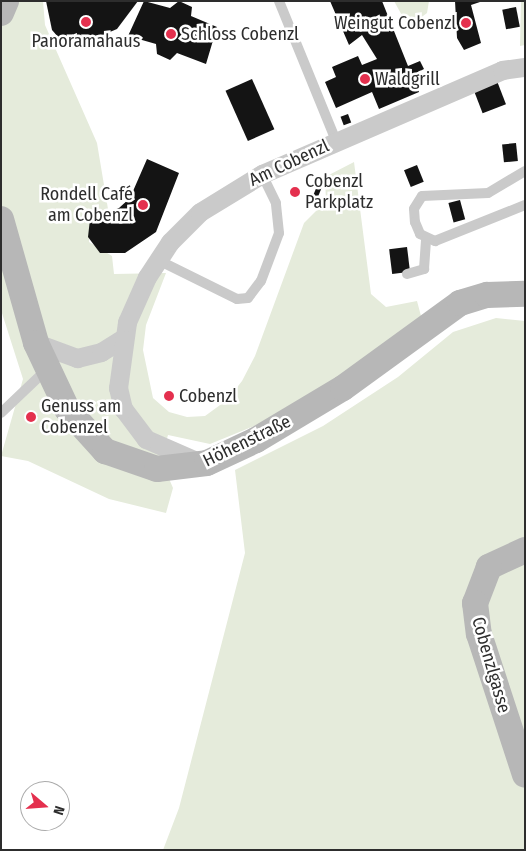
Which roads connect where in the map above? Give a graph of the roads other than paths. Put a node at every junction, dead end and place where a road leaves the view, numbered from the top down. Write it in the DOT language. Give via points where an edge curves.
graph roads {
  1 [pos="6,1"];
  2 [pos="279,1"];
  3 [pos="1,13"];
  4 [pos="523,66"];
  5 [pos="336,141"];
  6 [pos="525,171"];
  7 [pos="262,174"];
  8 [pos="525,205"];
  9 [pos="1,219"];
  10 [pos="426,239"];
  11 [pos="158,260"];
  12 [pos="406,274"];
  13 [pos="525,294"];
  14 [pos="122,339"];
  15 [pos="36,342"];
  16 [pos="47,370"];
  17 [pos="1,412"];
  18 [pos="207,463"];
  19 [pos="525,550"];
  20 [pos="525,774"];
  1 -- 3 [label="street"];
  2 -- 5 [label="lane"];
  4 -- 5 [label="street, Am Cobenzl" via="502,70"];
  5 -- 7 [label="street, Am Cobenzl"];
  6 -- 10 [label="lane" via="488,193 422,196 414,209 415,222"];
  7 -- 11 [label="street, Am Cobenzl" via="200,212"];
  7 -- 11 [label="lane" via="280,223 261,281 243,299"];
  8 -- 10 [label="lane" via="478,227 434,241"];
  9 -- 15 [label="street, Höhenstraße"];
  10 -- 12 [label="lane" via="424,269"];
  11 -- 14 [label="street, Am Cobenzl" via="135,299"];
  13 -- 18 [label="street, Höhenstraße" via="487,295 460,303 311,408"];
  14 -- 15 [label="street" via="101,352 77,358"];
  14 -- 18 [label="street, Am Cobenzl" via="117,377 129,419 153,445"];
  15 -- 16 [label="street, Höhenstraße"];
  16 -- 17 [label="lane"];
  16 -- 18 [label="street, Höhenstraße" via="74,420 105,451 157,469"];
  19 -- 20 [label="street, Cobenzlgasse" via="489,567 475,603 479,634"];
}
